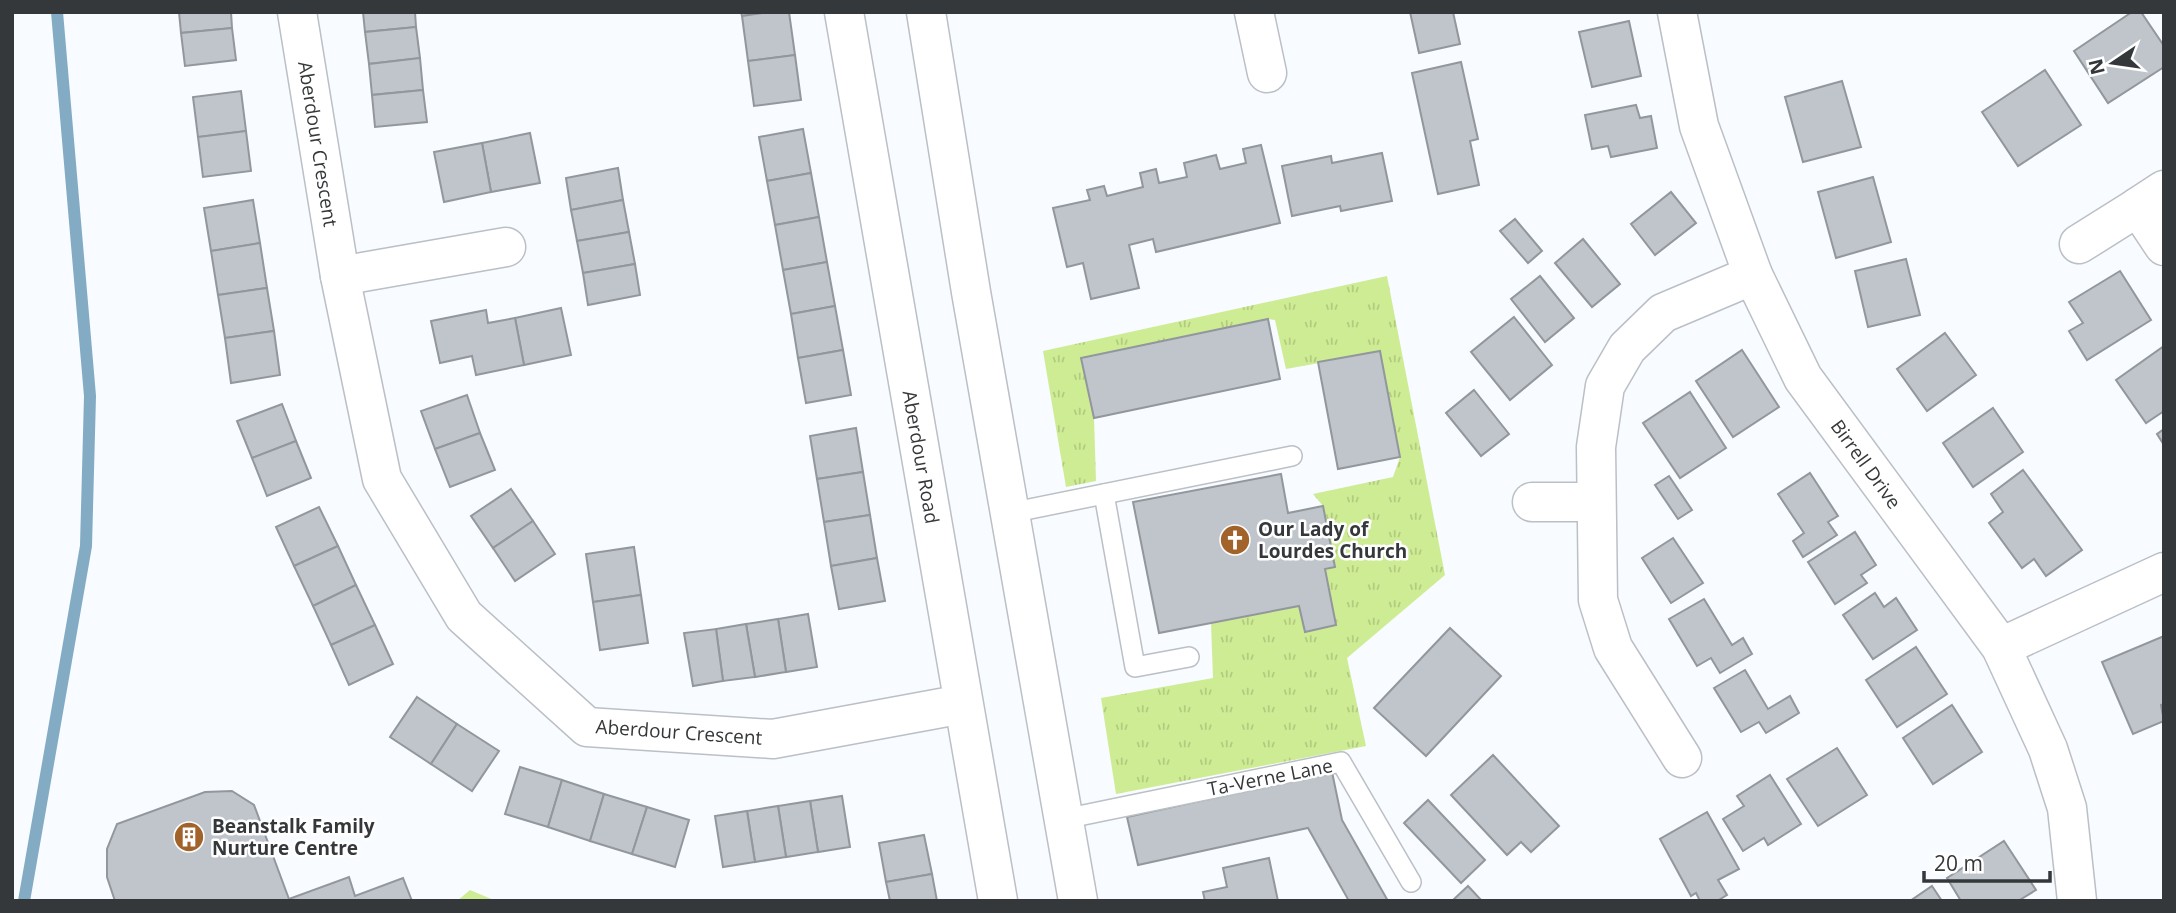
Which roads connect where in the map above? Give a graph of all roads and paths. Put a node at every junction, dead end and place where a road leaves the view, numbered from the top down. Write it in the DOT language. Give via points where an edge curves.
graph roads {
  1 [pos="297,12"];
  2 [pos="844,12"];
  3 [pos="926,12"];
  4 [pos="1254,12"];
  5 [pos="1677,12"];
  6 [pos="1267,73"];
  7 [pos="2151,198"];
  8 [pos="2079,244"];
  9 [pos="2164,246"];
  10 [pos="506,247"];
  11 [pos="1753,275"];
  12 [pos="340,276"];
  13 [pos="1292,456"];
  14 [pos="1104,494"];
  15 [pos="1532,502"];
  16 [pos="1596,502"];
  17 [pos="1010,513"];
  18 [pos="2164,572"];
  19 [pos="2001,646"];
  20 [pos="1189,657"];
  21 [pos="963,704"];
  22 [pos="1682,758"];
  23 [pos="1063,819"];
  24 [pos="1411,882"];
  25 [pos="998,901"];
  26 [pos="1077,901"];
  27 [pos="2077,901"];
  1 -- 12 [label="street, Aberdour Crescent"];
  2 -- 21 [label="street, Aberdour Road"];
  3 -- 17 [label="street"];
  4 -- 6 [label="street"];
  5 -- 11 [label="street, Birrell Drive" via="1699,126"];
  7 -- 8 [label="street"];
  7 -- 9 [label="street"];
  10 -- 12 [label="street"];
  11 -- 16 [label="street" via="1663,313 1627,348 1605,386 1596,447"];
  11 -- 19 [label="street, Birrell Drive" via="1803,378"];
  12 -- 21 [label="street, Aberdour Crescent" via="382,479 464,616 587,727 774,738"];
  13 -- 14 [label="lane"];
  14 -- 17 [label="lane"];
  14 -- 20 [label="lane" via="1135,667"];
  15 -- 16 [label="street"];
  16 -- 22 [label="street" via="1598,600 1613,648"];
  17 -- 23 [label="street"];
  18 -- 19 [label="street"];
  19 -- 27 [label="street, Birrell Drive" via="2048,749 2067,808"];
  21 -- 25 [label="street, Aberdour Road"];
  23 -- 24 [label="lane, Ta-Verne Lane" via="1340,761"];
  23 -- 26 [label="street"];
}
